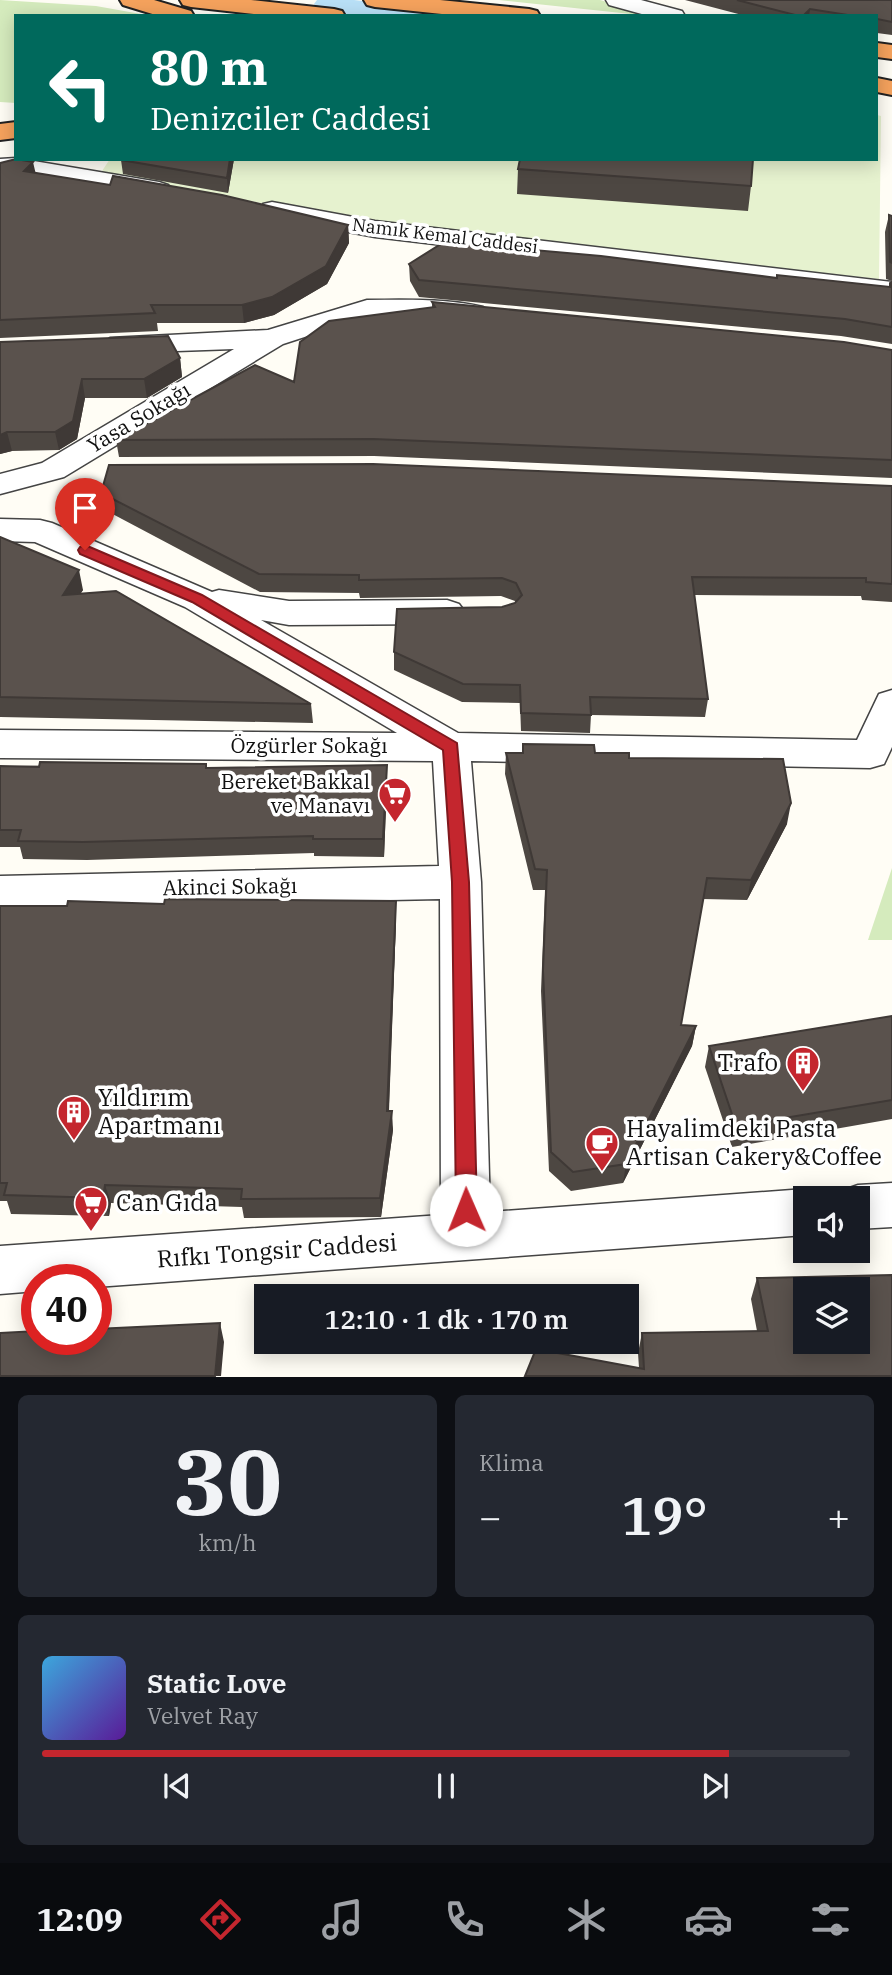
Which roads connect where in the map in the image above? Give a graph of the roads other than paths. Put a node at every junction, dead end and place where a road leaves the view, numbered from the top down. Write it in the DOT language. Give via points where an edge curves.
graph roads {
  1 [pos="131,0"];
  2 [pos="191,0"];
  3 [pos="375,0"];
  4 [pos="617,0"];
  5 [pos="401,2"];
  6 [pos="176,14"];
  7 [pos="316,14"];
  8 [pos="511,14"];
  9 [pos="667,14"];
  10 [pos="0,167"];
  11 [pos="183,194"];
  12 [pos="252,206"];
  13 [pos="892,290"];
  14 [pos="493,315"];
  15 [pos="273,338"];
  16 [pos="96,345"];
  17 [pos="53,470"];
  18 [pos="109,470"];
  19 [pos="0,484"];
  20 [pos="0,530"];
  21 [pos="197,599"];
  22 [pos="475,611"];
  23 [pos="892,703"];
  24 [pos="0,744"];
  25 [pos="452,747"];
  26 [pos="460,882"];
  27 [pos="0,892"];
  28 [pos="892,1205"];
  29 [pos="870,1207"];
  30 [pos="793,1213"];
  31 [pos="466,1238"];
  32 [pos="0,1270"];
  1 -- 6 [label="highway"];
  2 -- 7 [label="highway"];
  3 -- 5 [label="highway"];
  4 -- 9 [label="street"];
  5 -- 8 [label="highway"];
  10 -- 11 [label="street" via="19,165"];
  12 -- 13 [label="street, Namık Kemal Caddesi" via="375,229 467,229"];
  14 -- 15 [label="street" via="367,308"];
  15 -- 16 [label="street"];
  15 -- 17 [label="street, Yasa Sokağı"];
  17 -- 18 [label="street"];
  17 -- 19 [label="street, Yasa Sokağı"];
  20 -- 21 [label="street" via="40,531"];
  21 -- 22 [label="street" via="289,613"];
  21 -- 25 [label="street"];
  23 -- 25 [label="street, Özgürler Sokağı" via="870,754"];
  24 -- 25 [label="street, Özgürler Sokağı"];
  25 -- 26 [label="street"];
  26 -- 27 [label="street, Akinci Sokağı"];
  26 -- 31 [label="street"];
  28 -- 29 [label="street"];
  30 -- 31 [label="street, Rıfkı Tongsir Caddesi"];
  31 -- 32 [label="street, Rıfkı Tongsir Caddesi"];
}
